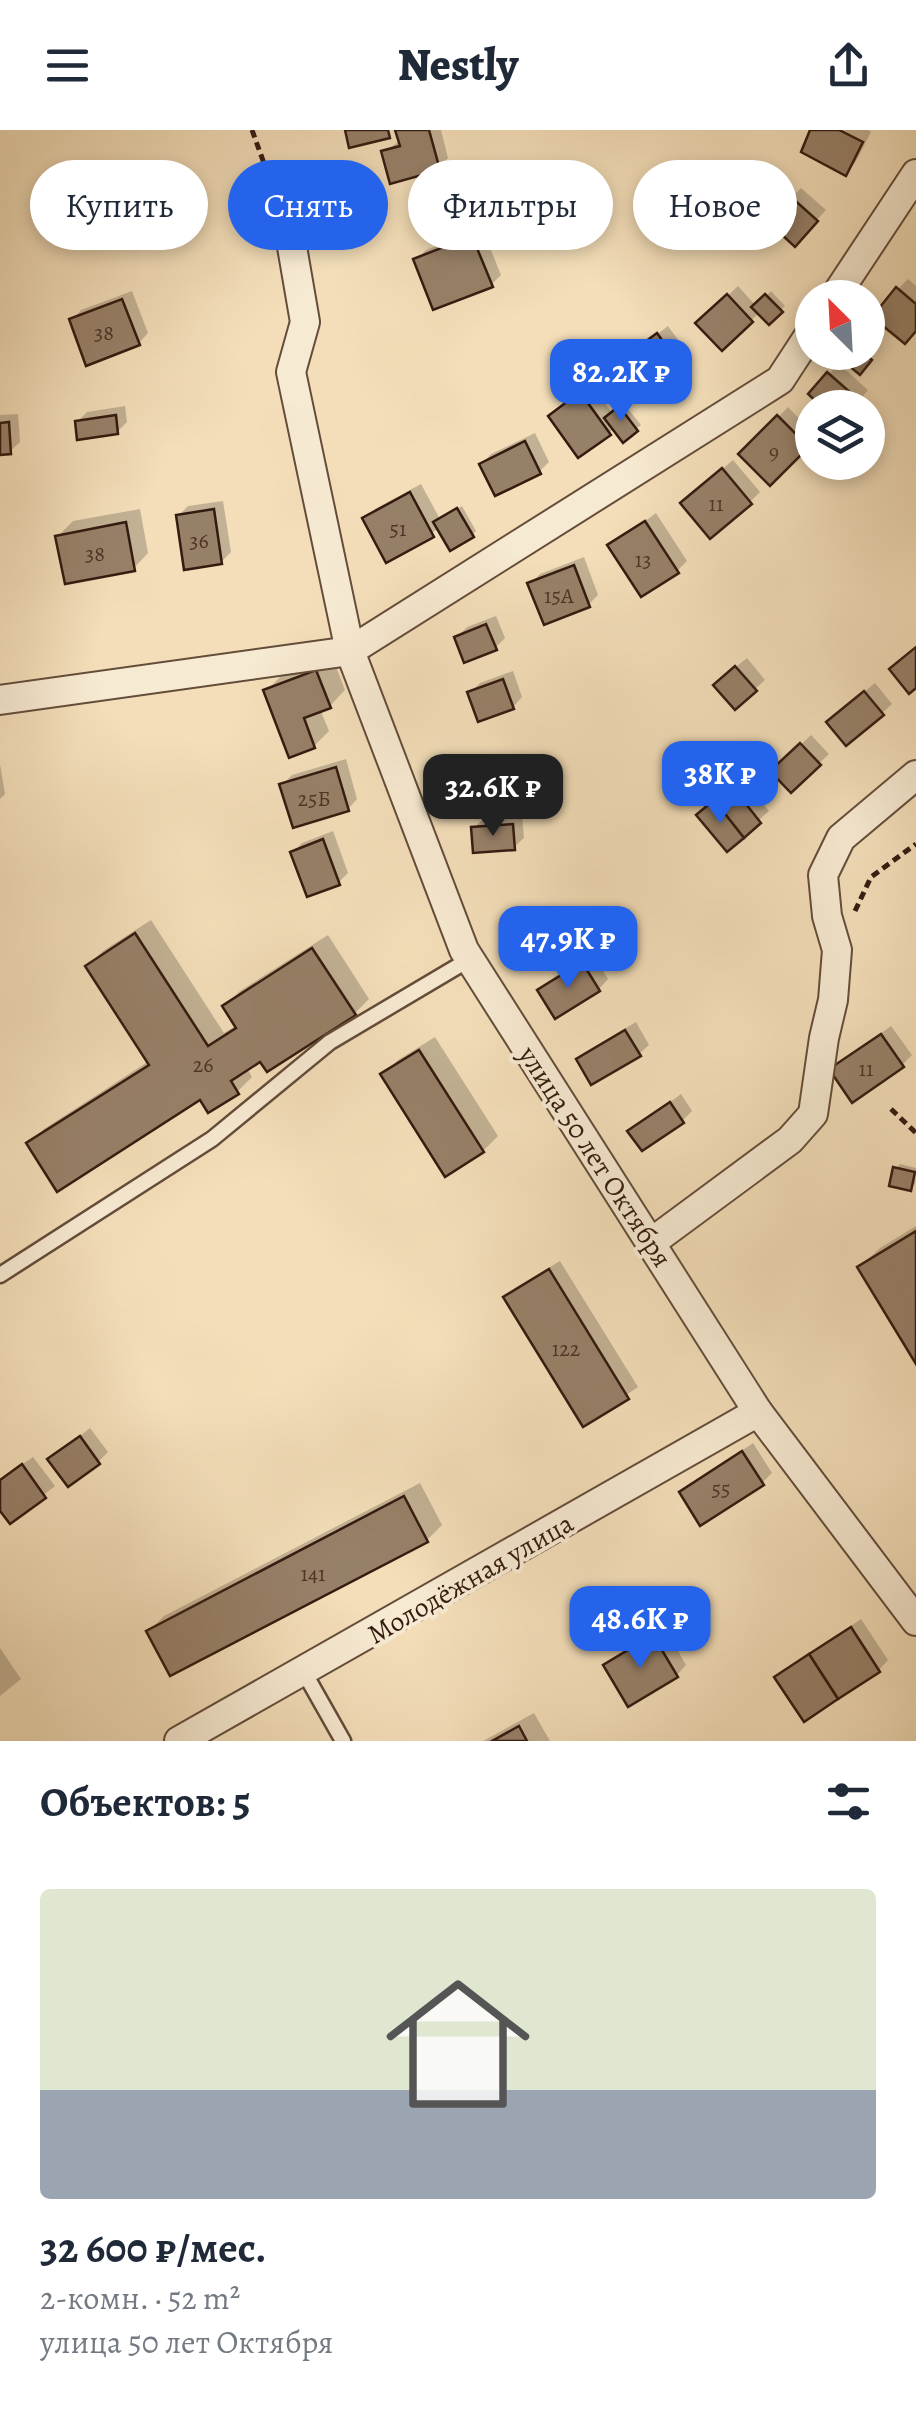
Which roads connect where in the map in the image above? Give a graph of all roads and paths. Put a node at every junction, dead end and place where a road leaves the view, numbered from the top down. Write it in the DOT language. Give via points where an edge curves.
graph roads {
  1 [pos="252,130"];
  2 [pos="263,160"];
  3 [pos="916,174"];
  4 [pos="293,250"];
  5 [pos="846,280"];
  6 [pos="795,357"];
  7 [pos="350,652"];
  8 [pos="0,700"];
  9 [pos="916,775"];
  10 [pos="916,844"];
  11 [pos="836,950"];
  12 [pos="470,959"];
  13 [pos="891,1108"];
  14 [pos="916,1134"];
  15 [pos="652,1242"];
  16 [pos="0,1275"];
  17 [pos="758,1412"];
  18 [pos="916,1621"];
  19 [pos="304,1672"];
  20 [pos="180,1741"];
  21 [pos="343,1741"];
  1 -- 2 [label="path"];
  3 -- 5 [label="street"];
  4 -- 7 [label="street, улица 50 лет Октября" via="305,322 291,372"];
  6 -- 7 [label="street" via="780,380"];
  7 -- 8 [label="street"];
  7 -- 12 [label="street, улица 50 лет Октября"];
  9 -- 11 [label="street" via="840,838 823,874"];
  10 -- 11 [label="path" via="871,876"];
  11 -- 15 [label="street" via="813,1114 790,1140"];
  12 -- 15 [label="street, улица 50 лет Октября"];
  12 -- 16 [label="lane" via="330,1042 212,1139"];
  13 -- 14 [label="path"];
  15 -- 17 [label="street, улица 50 лет Октября"];
  17 -- 18 [label="street, улица 50 лет Октября"];
  17 -- 19 [label="street, Молодёжная улица"];
  19 -- 20 [label="street, Молодёжная улица"];
  19 -- 21 [label="lane"];
}
